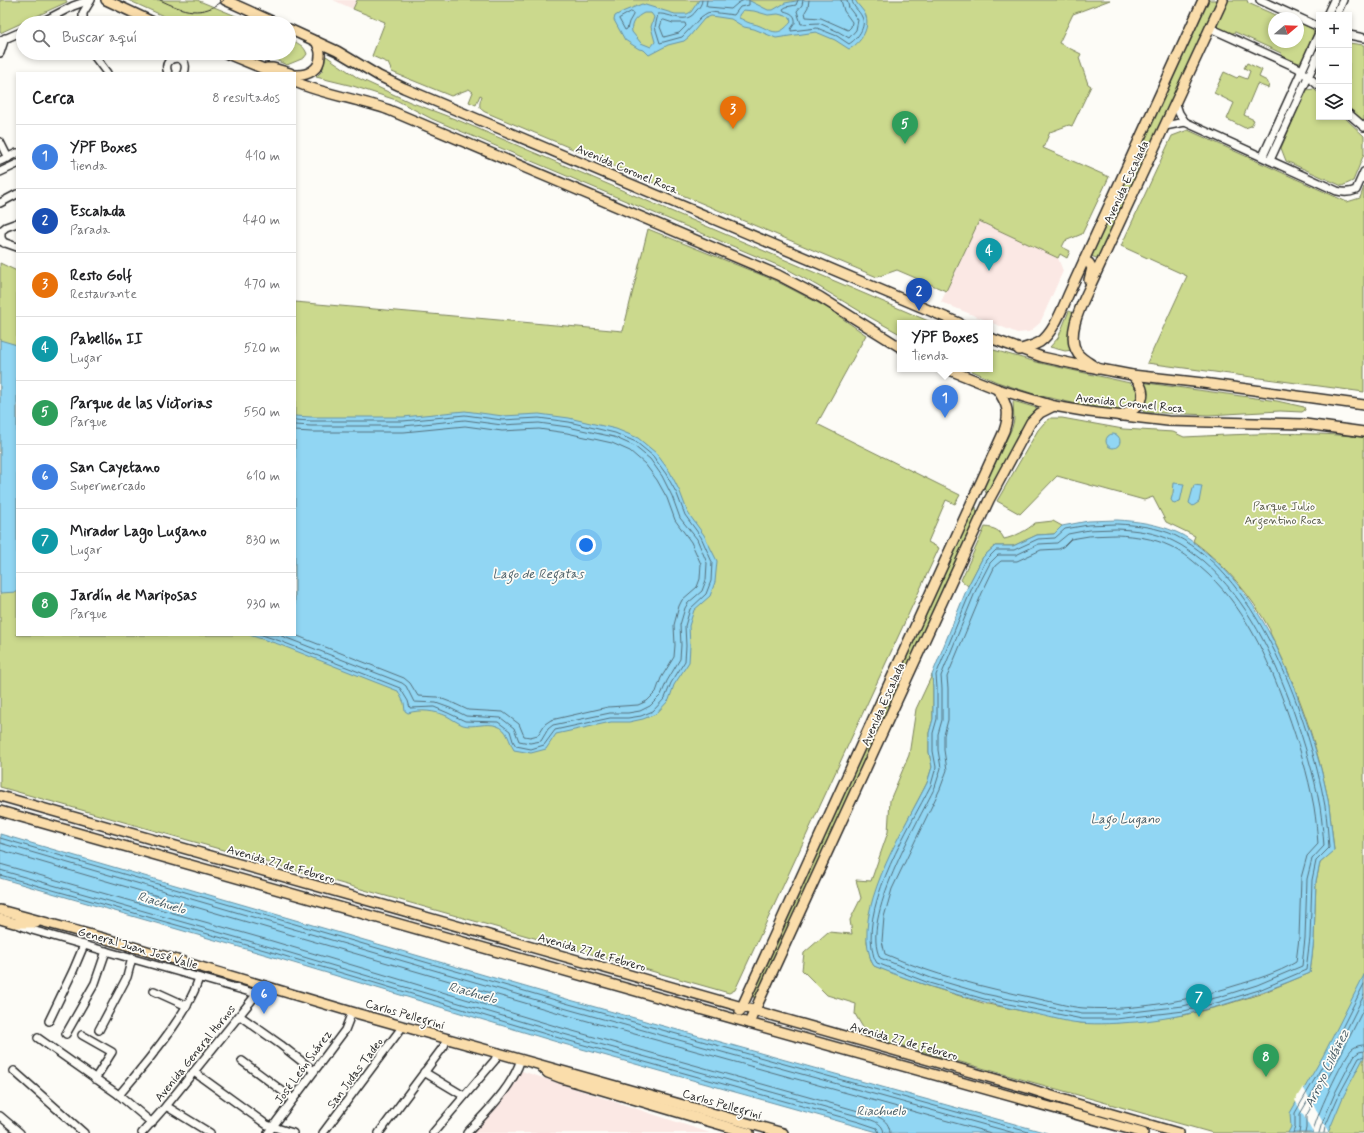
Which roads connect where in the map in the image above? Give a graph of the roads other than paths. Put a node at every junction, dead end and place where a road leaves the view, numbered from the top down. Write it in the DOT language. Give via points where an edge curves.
graph roads {
  1 [pos="91,0"];
  2 [pos="106,0"];
  3 [pos="125,0"];
  4 [pos="225,0"];
  5 [pos="1203,0"];
  6 [pos="1223,0"];
  7 [pos="1260,0"];
  8 [pos="1334,0"];
  9 [pos="1343,0"];
  10 [pos="237,3"];
  11 [pos="1328,12"];
  12 [pos="1337,12"];
  13 [pos="54,16"];
  14 [pos="83,16"];
  15 [pos="138,16"];
  16 [pos="262,16"];
  17 [pos="1316,26"];
  18 [pos="1210,28"];
  19 [pos="296,32"];
  20 [pos="16,34"];
  21 [pos="1352,36"];
  22 [pos="1364,38"];
  23 [pos="3,39"];
  24 [pos="1316,40"];
  25 [pos="316,41"];
  26 [pos="0,53"];
  27 [pos="1316,59"];
  28 [pos="97,60"];
  29 [pos="171,60"];
  30 [pos="182,60"];
  31 [pos="243,60"];
  32 [pos="264,69"];
  33 [pos="185,71"];
  34 [pos="1302,71"];
  35 [pos="106,72"];
  36 [pos="167,72"];
  37 [pos="272,72"];
  38 [pos="287,72"];
  39 [pos="296,75"];
  40 [pos="1308,76"];
  41 [pos="296,82"];
  42 [pos="1317,84"];
  43 [pos="1176,104"];
  44 [pos="1352,117"];
  45 [pos="1185,122"];
  46 [pos="1166,126"];
  47 [pos="1364,128"];
  48 [pos="0,142"];
  49 [pos="16,154"];
  50 [pos="1263,156"];
  51 [pos="8,158"];
  52 [pos="1270,160"];
  53 [pos="0,162"];
  54 [pos="16,164"];
  55 [pos="0,172"];
  56 [pos="1364,172"];
  57 [pos="16,195"];
  58 [pos="0,203"];
  59 [pos="16,223"];
  60 [pos="2,242"];
  61 [pos="16,247"];
  62 [pos="1084,260"];
  63 [pos="1079,271"];
  64 [pos="1080,309"];
  65 [pos="952,320"];
  66 [pos="993,339"];
  67 [pos="897,346"];
  68 [pos="1019,350"];
  69 [pos="1098,369"];
  70 [pos="955,372"];
  71 [pos="1132,375"];
  72 [pos="997,389"];
  73 [pos="1364,405"];
  74 [pos="1054,406"];
  75 [pos="1119,416"];
  76 [pos="1364,432"];
  77 [pos="976,494"];
  78 [pos="989,500"];
  79 [pos="0,796"];
  80 [pos="0,811"];
  81 [pos="0,910"];
  82 [pos="0,919"];
  83 [pos="14,923"];
  84 [pos="48,923"];
  85 [pos="84,945"];
  86 [pos="106,951"];
  87 [pos="132,958"];
  88 [pos="199,978"];
  89 [pos="264,985"];
  90 [pos="154,991"];
  91 [pos="257,994"];
  92 [pos="187,1006"];
  93 [pos="742,1007"];
  94 [pos="755,1011"];
  95 [pos="352,1012"];
  96 [pos="240,1016"];
  97 [pos="736,1020"];
  98 [pos="49,1021"];
  99 [pos="749,1023"];
  100 [pos="403,1026"];
  101 [pos="99,1030"];
  102 [pos="66,1034"];
  103 [pos="82,1035"];
  104 [pos="38,1038"];
  105 [pos="447,1038"];
  106 [pos="498,1052"];
  107 [pos="522,1059"];
  108 [pos="242,1061"];
  109 [pos="540,1064"];
  110 [pos="14,1070"];
  111 [pos="314,1071"];
  112 [pos="194,1072"];
  113 [pos="424,1072"];
  114 [pos="95,1079"];
  115 [pos="119,1095"];
  116 [pos="464,1096"];
  117 [pos="293,1099"];
  118 [pos="166,1106"];
  119 [pos="0,1116"];
  120 [pos="152,1122"];
  121 [pos="270,1130"];
  122 [pos="20,1133"];
  123 [pos="84,1133"];
  124 [pos="142,1133"];
  125 [pos="210,1133"];
  126 [pos="293,1133"];
  127 [pos="323,1133"];
  128 [pos="379,1133"];
  129 [pos="432,1133"];
  130 [pos="467,1133"];
  131 [pos="750,1133"];
  132 [pos="783,1133"];
  133 [pos="1143,1133"];
  134 [pos="1178,1133"];
  1 -- 13 [label="street"];
  1 -- 14 [label="street"];
  2 -- 15 [label="main road"];
  3 -- 15 [label="main road"];
  4 -- 10 [label="main road"];
  5 -- 62 [label="main road, Avenida Escalada"];
  6 -- 18 [label="main road, Avenida Escalada"];
  7 -- 17 [label="street"];
  8 -- 11 [label="street"];
  9 -- 12 [label="street"];
  10 -- 16 [label="main road"];
  18 -- 34 [label="street"];
  18 -- 43 [label="main road, Avenida Escalada"];
  19 -- 25 [label="main road, Avenida Coronel Roca"];
  20 -- 23 [label="street"];
  21 -- 22 [label="street"];
  23 -- 26 [label="street"];
  24 -- 34 [label="street"];
  25 -- 39 [label="main road" via="320,56 317,67 305,75"];
  25 -- 65 [label="main road, Avenida Coronel Roca" via="404,88"];
  27 -- 40 [label="street"];
  28 -- 35 [label="street"];
  29 -- 36 [label="street" via="168,62"];
  30 -- 33 [label="street" via="186,66"];
  31 -- 32 [label="main road"];
  32 -- 37 [label="main road"];
  32 -- 38 [label="main road" via="273,68"];
  34 -- 40 [label="street"];
  34 -- 50 [label="street"];
  40 -- 42 [label="street"];
  40 -- 52 [label="street"];
  41 -- 67 [label="main road" via="390,110 778,275 820,297"];
  43 -- 45 [label="street"];
  43 -- 46 [label="main road, Avenida Escalada"];
  44 -- 47 [label="street"];
  45 -- 46 [label="street"];
  45 -- 50 [label="street"];
  46 -- 64 [label="main road, Avenida Escalada"];
  48 -- 51 [label="street"];
  49 -- 51 [label="street"];
  50 -- 52 [label="street"];
  51 -- 53 [label="street"];
  52 -- 56 [label="street" via="1344,193 1356,190"];
  54 -- 55 [label="street"];
  57 -- 58 [label="street"];
  59 -- 60 [label="street" via="1,231"];
  60 -- 61 [label="street"];
  62 -- 63 [label="main road, Avenida Escalada"];
  62 -- 64 [label="main road" via="1091,265 1092,270 1081,296"];
  63 -- 64 [label="main road" via="1080,280 1069,304 1071,309"];
  63 -- 68 [label="main road, Avenida Escalada" via="1049,334 1040,342"];
  64 -- 69 [label="main road, Avenida Escalada" via="1074,330 1075,345 1078,354"];
  66 -- 68 [label="main road"];
  68 -- 69 [label="main road"];
  69 -- 71 [label="main road"];
  70 -- 72 [label="main road, Avenida Coronel Roca"];
  71 -- 73 [label="main road"];
  71 -- 75 [label="main road" via="1142,388 1142,399 1135,410"];
  72 -- 74 [label="main road, Avenida Coronel Roca"];
  72 -- 77 [label="main road, Avenida Escalada" via="1008,411 1007,422"];
  74 -- 75 [label="main road, Avenida Coronel Roca"];
  74 -- 78 [label="main road, Avenida Escalada" via="1040,413 1031,422"];
  75 -- 76 [label="main road, Avenida Coronel Roca" via="1168,421 1305,424"];
  77 -- 78 [label="main road"];
  77 -- 93 [label="main road, Avenida Escalada"];
  78 -- 94 [label="main road, Avenida Escalada"];
  79 -- 93 [label="main road, Avenida 27 de Febrero"];
  80 -- 97 [label="main road, Avenida 27 de Febrero"];
  81 -- 84 [label="main road, General Juan José Valle"];
  82 -- 83 [label="main road, General Juan José Valle"];
  83 -- 84 [label="main road, General Juan José Valle"];
  83 -- 85 [label="street, General Juan José Valle"];
  84 -- 89 [label="main road, General Juan José Valle"];
  85 -- 86 [label="street, General Juan José Valle"];
  85 -- 98 [label="street"];
  86 -- 87 [label="street, General Juan José Valle"];
  86 -- 102 [label="street" via="95,983"];
  87 -- 88 [label="street, General Juan José Valle"];
  87 -- 101 [label="street" via="127,977"];
  88 -- 91 [label="street, General Juan José Valle"];
  88 -- 92 [label="street"];
  89 -- 91 [label="street, Avenida General Hornos"];
  89 -- 95 [label="main road, Carlos Pellegrini"];
  90 -- 92 [label="street"];
  91 -- 96 [label="street, Avenida General Hornos"];
  92 -- 115 [label="street" via="150,1060"];
  93 -- 94 [label="main road, Avenida 27 de Febrero"];
  93 -- 97 [label="main road, Avenida Escalada"];
  94 -- 99 [label="main road, Avenida Escalada"];
  94 -- 134 [label="main road, Avenida 27 de Febrero"];
  95 -- 100 [label="main road, Carlos Pellegrini"];
  95 -- 111 [label="street, José León Suárez" via="345,1030"];
  96 -- 111 [label="street"];
  96 -- 112 [label="street, Avenida General Hornos"];
  97 -- 99 [label="main road, Avenida 27 de Febrero"];
  99 -- 133 [label="main road, Avenida 27 de Febrero"];
  100 -- 105 [label="main road, Carlos Pellegrini"];
  100 -- 127 [label="street, San Judas Tadeo"];
  103 -- 114 [label="street" via="112,1052"];
  104 -- 114 [label="street"];
  105 -- 106 [label="main road, Carlos Pellegrini"];
  105 -- 113 [label="street"];
  106 -- 107 [label="main road, Carlos Pellegrini"];
  106 -- 116 [label="street" via="495,1060"];
  107 -- 109 [label="main road, Carlos Pellegrini"];
  107 -- 130 [label="street" via="515,1076"];
  108 -- 117 [label="street"];
  109 -- 131 [label="main road, Carlos Pellegrini" via="548,1073 561,1078"];
  109 -- 132 [label="main road, Carlos Pellegrini"];
  110 -- 123 [label="street"];
  111 -- 117 [label="street, José León Suárez"];
  112 -- 118 [label="street, Avenida General Hornos"];
  112 -- 121 [label="street"];
  113 -- 116 [label="street"];
  113 -- 128 [label="street"];
  114 -- 115 [label="street"];
  115 -- 120 [label="street"];
  116 -- 129 [label="street"];
  117 -- 121 [label="street, José León Suárez"];
  118 -- 120 [label="street, Avenida General Hornos"];
  118 -- 125 [label="street"];
  119 -- 122 [label="street"];
  120 -- 124 [label="street, Avenida General Hornos"];
  121 -- 126 [label="street"];
}
